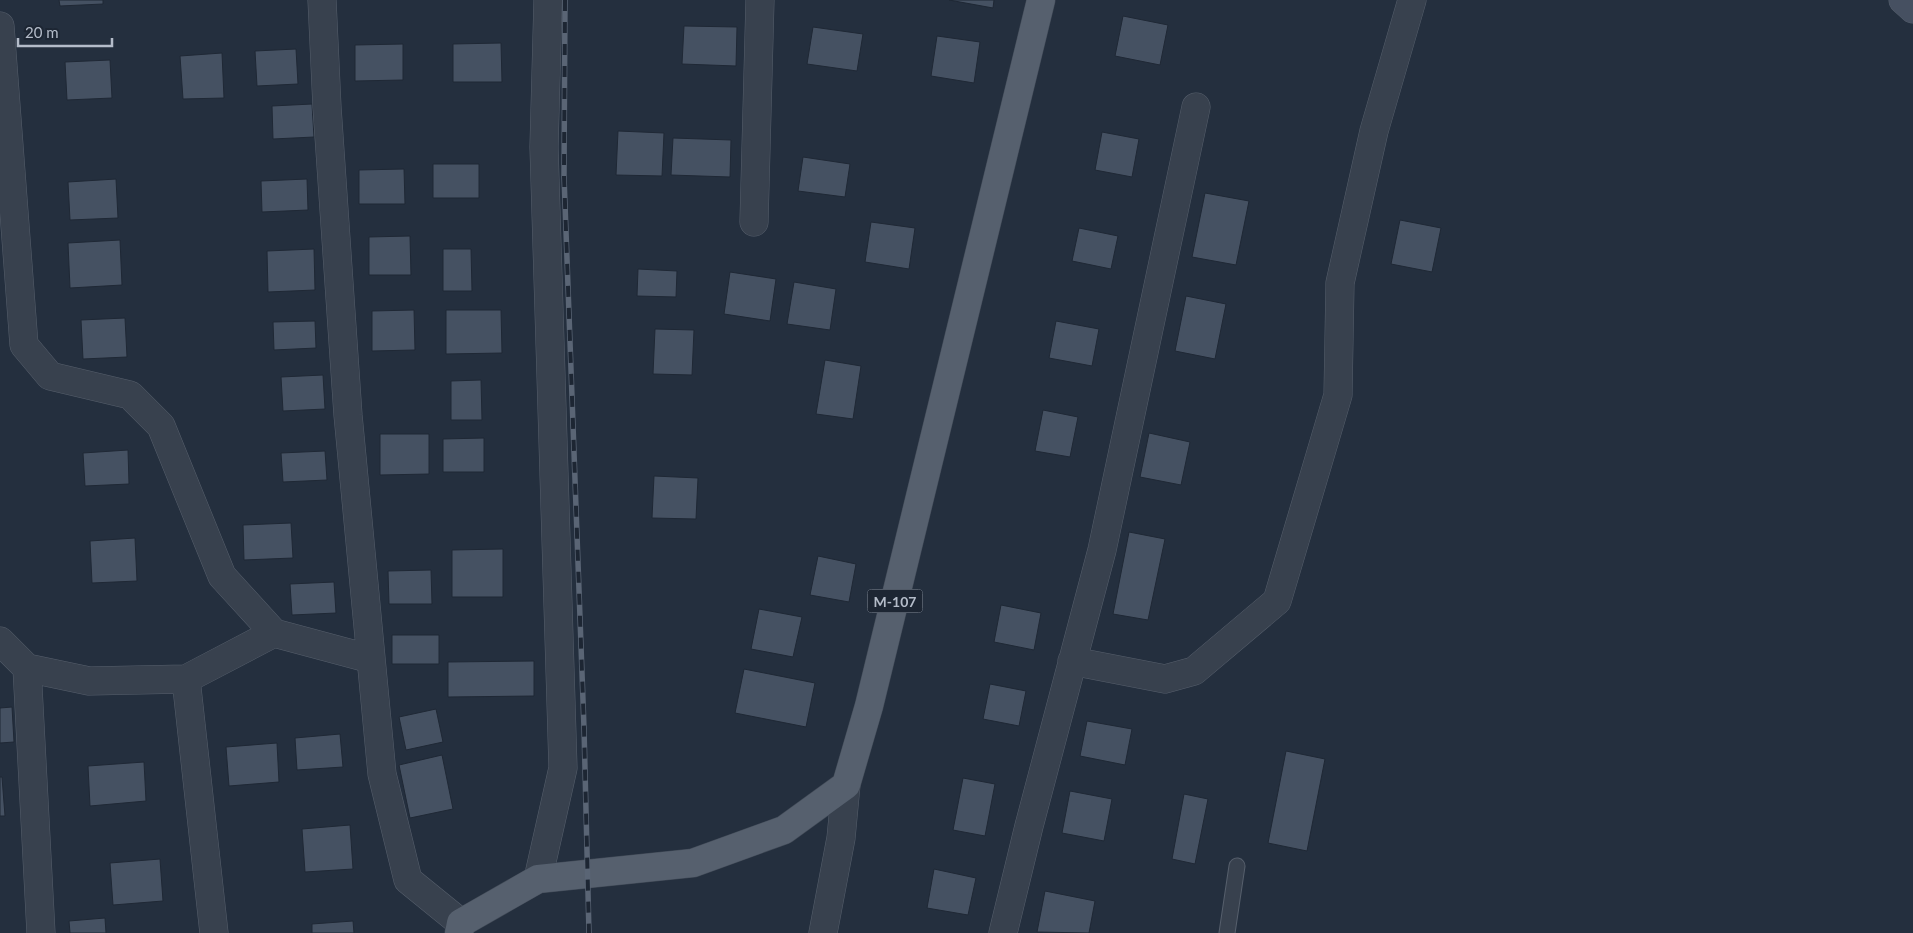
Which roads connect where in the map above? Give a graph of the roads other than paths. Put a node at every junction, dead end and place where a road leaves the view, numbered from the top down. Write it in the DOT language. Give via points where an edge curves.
graph roads {
  1 [pos="322,0"];
  2 [pos="548,0"];
  3 [pos="760,0"];
  4 [pos="1041,0"];
  5 [pos="1412,0"];
  6 [pos="1903,0"];
  7 [pos="1913,9"];
  8 [pos="0,26"];
  9 [pos="1196,107"];
  10 [pos="754,222"];
  11 [pos="274,633"];
  12 [pos="0,641"];
  13 [pos="371,659"];
  14 [pos="1072,661"];
  15 [pos="27,668"];
  16 [pos="186,679"];
  17 [pos="846,785"];
  18 [pos="1237,866"];
  19 [pos="538,879"];
  20 [pos="460,928"];
  21 [pos="41,933"];
  22 [pos="214,933"];
  23 [pos="823,933"];
  24 [pos="1003,933"];
  25 [pos="1227,933"];
  1 -- 13 [label="street" via="347,405"];
  2 -- 19 [label="street" via="544,147 563,768"];
  3 -- 10 [label="street"];
  4 -- 17 [label="main road, М-107" via="869,706"];
  5 -- 14 [label="street" via="1374,131 1340,283 1338,395 1277,601 1194,671 1165,679"];
  6 -- 7 [label="street"];
  8 -- 11 [label="street" via="24,345 50,376 130,395 161,426 222,576"];
  9 -- 14 [label="street" via="1102,550"];
  11 -- 13 [label="street"];
  11 -- 16 [label="street"];
  12 -- 15 [label="street"];
  13 -- 20 [label="street" via="382,774 408,880"];
  14 -- 24 [label="street"];
  15 -- 16 [label="street" via="89,681"];
  15 -- 21 [label="street"];
  16 -- 22 [label="street"];
  17 -- 19 [label="main road" via="784,830 693,863"];
  17 -- 23 [label="street" via="841,838"];
  18 -- 25 [label="lane"];
  19 -- 20 [label="main road"];
}
